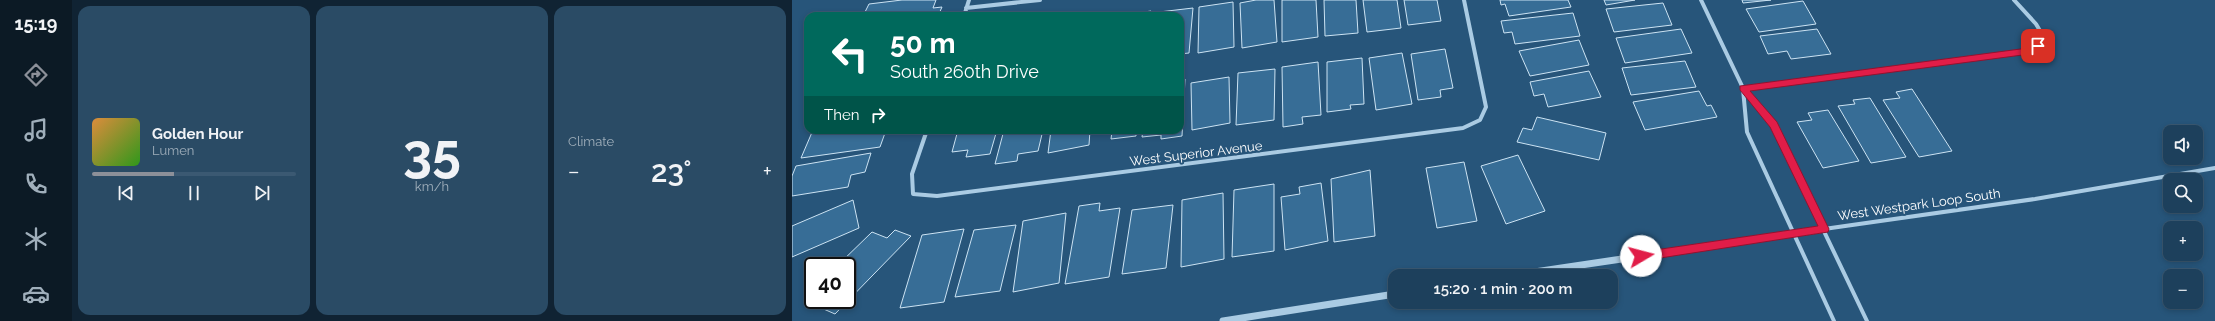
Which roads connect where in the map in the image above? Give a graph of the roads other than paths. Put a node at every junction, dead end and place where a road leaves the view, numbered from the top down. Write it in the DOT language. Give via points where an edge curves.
graph roads {
  1 [pos="969,0"];
  2 [pos="1040,0"];
  3 [pos="1464,0"];
  4 [pos="1701,0"];
  5 [pos="2014,0"];
  6 [pos="966,8"];
  7 [pos="965,12"];
  8 [pos="1743,88"];
  9 [pos="926,134"];
  10 [pos="2215,168"];
  11 [pos="1824,229"];
  12 [pos="1795,234"];
  13 [pos="1555,269"];
  14 [pos="1388,295"];
  15 [pos="1223,321"];
  16 [pos="1834,321"];
  17 [pos="1867,321"];
  1 -- 6 [label="street"];
  2 -- 6 [label="street"];
  3 -- 9 [label="street, West Superior Avenue" via="1486,107 1480,120 1463,128 937,196 913,194 912,174"];
  4 -- 8 [label="street"];
  5 -- 8 [label="street" via="2036,24 2046,41 2030,51"];
  6 -- 7 [label="street"];
  8 -- 11 [label="street" via="1774,125"];
  8 -- 12 [label="street" via="1747,132"];
  10 -- 11 [label="street, West Westpark Loop South" via="2035,199"];
  11 -- 12 [label="street, West Westpark Loop South"];
  11 -- 17 [label="street"];
  12 -- 13 [label="street, West Westpark Loop South"];
  12 -- 16 [label="street"];
  14 -- 15 [label="street"];
}
